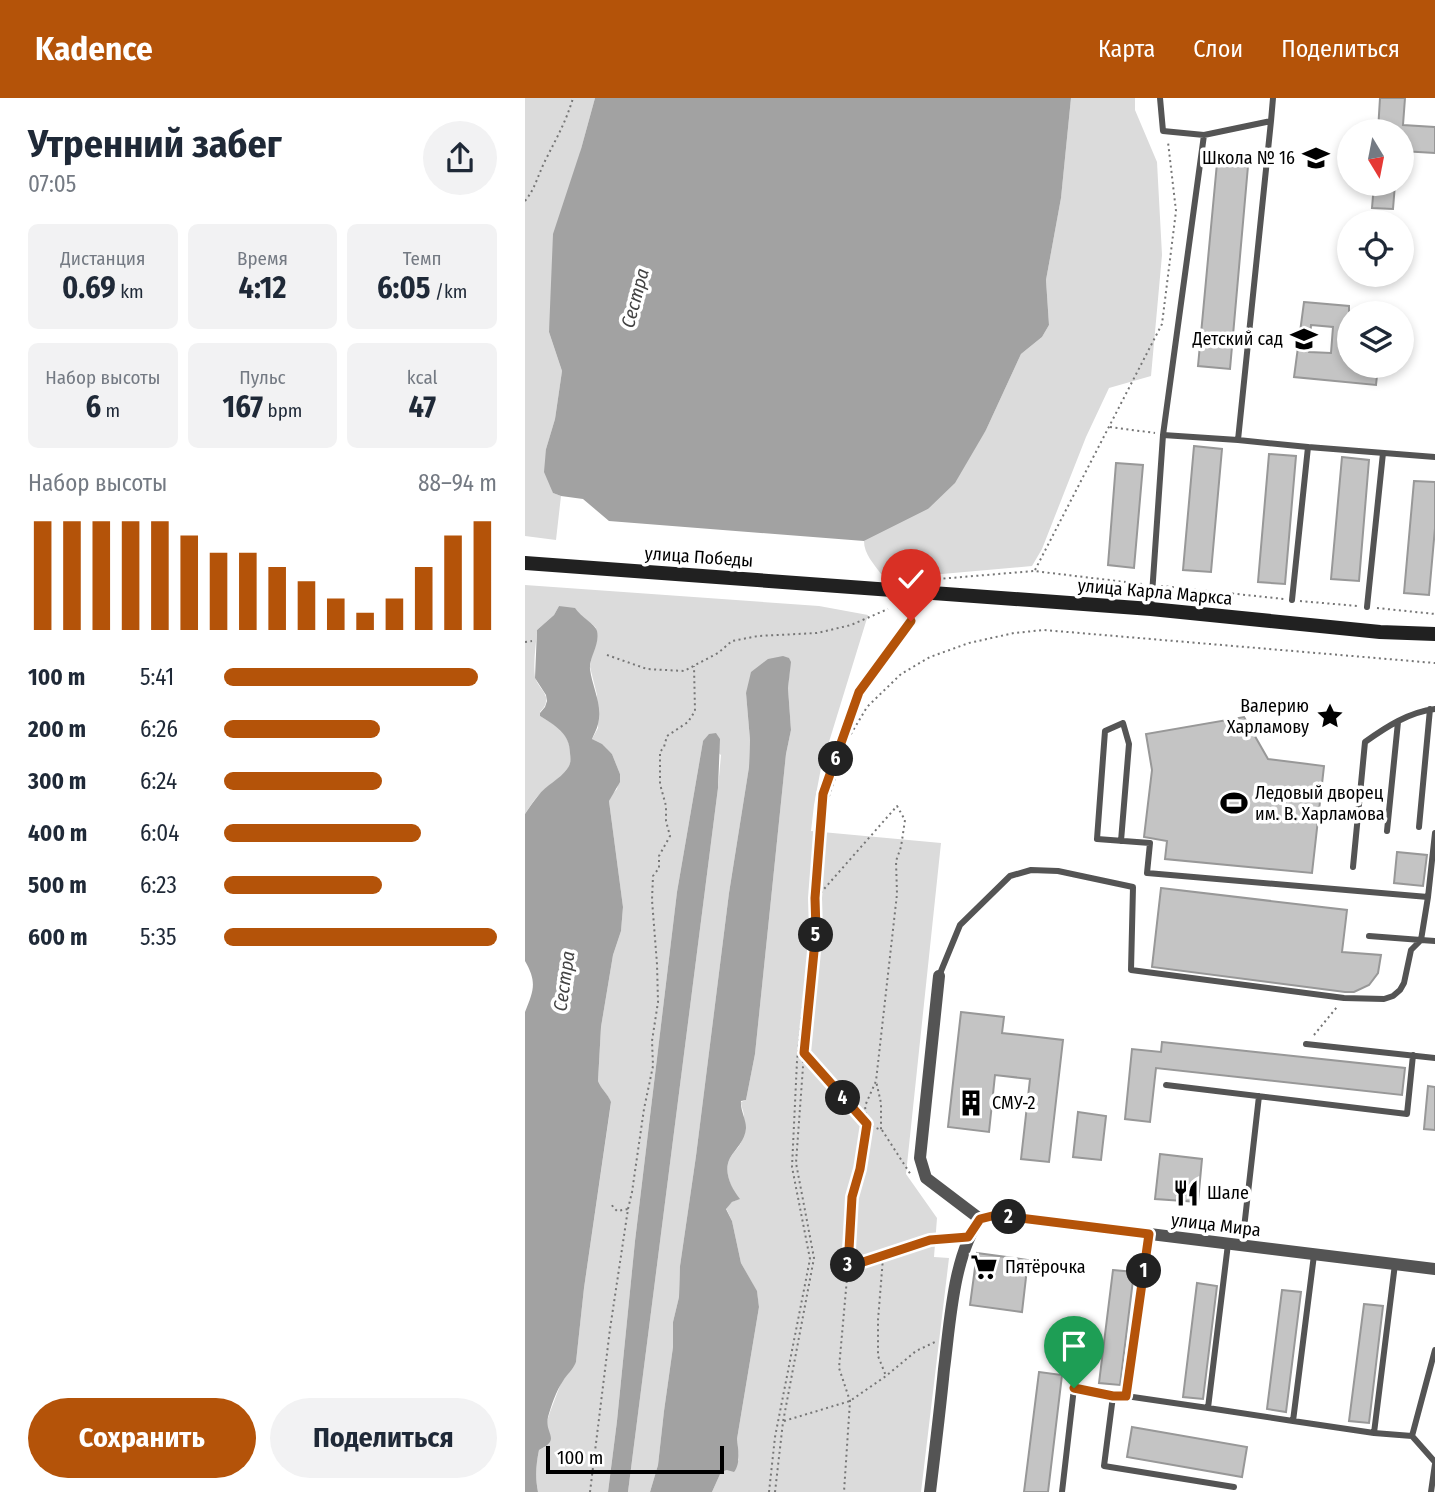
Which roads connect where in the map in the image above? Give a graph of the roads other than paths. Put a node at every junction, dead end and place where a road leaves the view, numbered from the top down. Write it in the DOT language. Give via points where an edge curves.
graph roads {
  1 [pos="1160,98"];
  2 [pos="1272,98"];
  3 [pos="1271,121"];
  4 [pos="1204,135"];
  5 [pos="1163,435"];
  6 [pos="1238,440"];
  7 [pos="1308,447"];
  8 [pos="1383,453"];
  9 [pos="1435,457"];
  10 [pos="525,563"];
  11 [pos="871,589"];
  12 [pos="1292,600"];
  13 [pos="1367,607"];
  14 [pos="1150,609"];
  15 [pos="1435,634"];
  16 [pos="1433,709"];
  17 [pos="1398,722"];
  18 [pos="1419,827"];
  19 [pos="1387,831"];
  20 [pos="1435,833"];
  21 [pos="1121,841"];
  22 [pos="1353,867"];
  23 [pos="1428,897"];
  24 [pos="1369,936"];
  25 [pos="1421,940"];
  26 [pos="1435,941"];
  27 [pos="939,976"];
  28 [pos="1306,1044"];
  29 [pos="1413,1055"];
  30 [pos="1435,1058"];
  31 [pos="1166,1085"];
  32 [pos="1259,1096"];
  33 [pos="980,1219"];
  34 [pos="1149,1234"];
  35 [pos="1228,1244"];
  36 [pos="1242,1246"];
  37 [pos="1314,1255"];
  38 [pos="1395,1264"];
  39 [pos="1435,1269"];
  40 [pos="1435,1350"];
  41 [pos="1113,1396"];
  42 [pos="1126,1396"];
  43 [pos="1208,1408"];
  44 [pos="1293,1421"];
  45 [pos="1374,1433"];
  46 [pos="1412,1436"];
  47 [pos="1435,1463"];
  48 [pos="1234,1487"];
  49 [pos="930,1492"];
  50 [pos="1062,1492"];
  51 [pos="1431,1492"];
  1 -- 4 [label="lane" via="1163,131"];
  2 -- 3 [label="lane"];
  3 -- 4 [label="lane"];
  3 -- 6 [label="lane"];
  4 -- 5 [label="lane"];
  5 -- 6 [label="lane"];
  5 -- 14 [label="lane"];
  6 -- 7 [label="lane"];
  7 -- 8 [label="lane"];
  7 -- 12 [label="lane"];
  8 -- 9 [label="lane"];
  8 -- 13 [label="lane"];
  10 -- 11 [label="street, улица Победы"];
  11 -- 14 [label="street, улица Карла Маркса"];
  14 -- 15 [label="street, улица Карла Маркса"];
  16 -- 17 [label="lane" via="1420,710"];
  16 -- 18 [label="lane"];
  17 -- 19 [label="lane"];
  17 -- 22 [label="lane" via="1365,742"];
  20 -- 23 [label="lane"];
  21 -- 21 [label="lane" via="1097,839 1105,731 1123,723 1129,744"];
  21 -- 23 [label="lane" via="1150,843 1147,873"];
  23 -- 25 [label="lane"];
  24 -- 25 [label="lane"];
  25 -- 26 [label="lane"];
  25 -- 27 [label="lane" via="1412,950 1400,990 1373,999 1131,970 1133,887 1031,870 1010,876 960,925"];
  27 -- 33 [label="street" via="920,1157 926,1178"];
  28 -- 29 [label="lane"];
  29 -- 30 [label="lane"];
  29 -- 32 [label="lane" via="1407,1114"];
  31 -- 32 [label="lane"];
  32 -- 36 [label="lane"];
  33 -- 34 [label="street, улица Мира" via="996,1215"];
  33 -- 49 [label="street" via="968,1237 959,1267"];
  34 -- 35 [label="street, улица Мира"];
  34 -- 42 [label="lane"];
  35 -- 36 [label="street, улица Мира"];
  35 -- 43 [label="lane"];
  36 -- 37 [label="street, улица Мира"];
  37 -- 38 [label="street, улица Мира"];
  37 -- 44 [label="lane"];
  38 -- 39 [label="street, улица Мира"];
  38 -- 45 [label="lane"];
  40 -- 46 [label="lane"];
  41 -- 42 [label="lane"];
  41 -- 48 [label="lane" via="1104,1466"];
  41 -- 50 [label="lane" via="1074,1388"];
  42 -- 43 [label="lane"];
  43 -- 44 [label="lane"];
  44 -- 45 [label="lane"];
  45 -- 46 [label="lane"];
  46 -- 47 [label="lane"];
  47 -- 51 [label="lane"];
}
